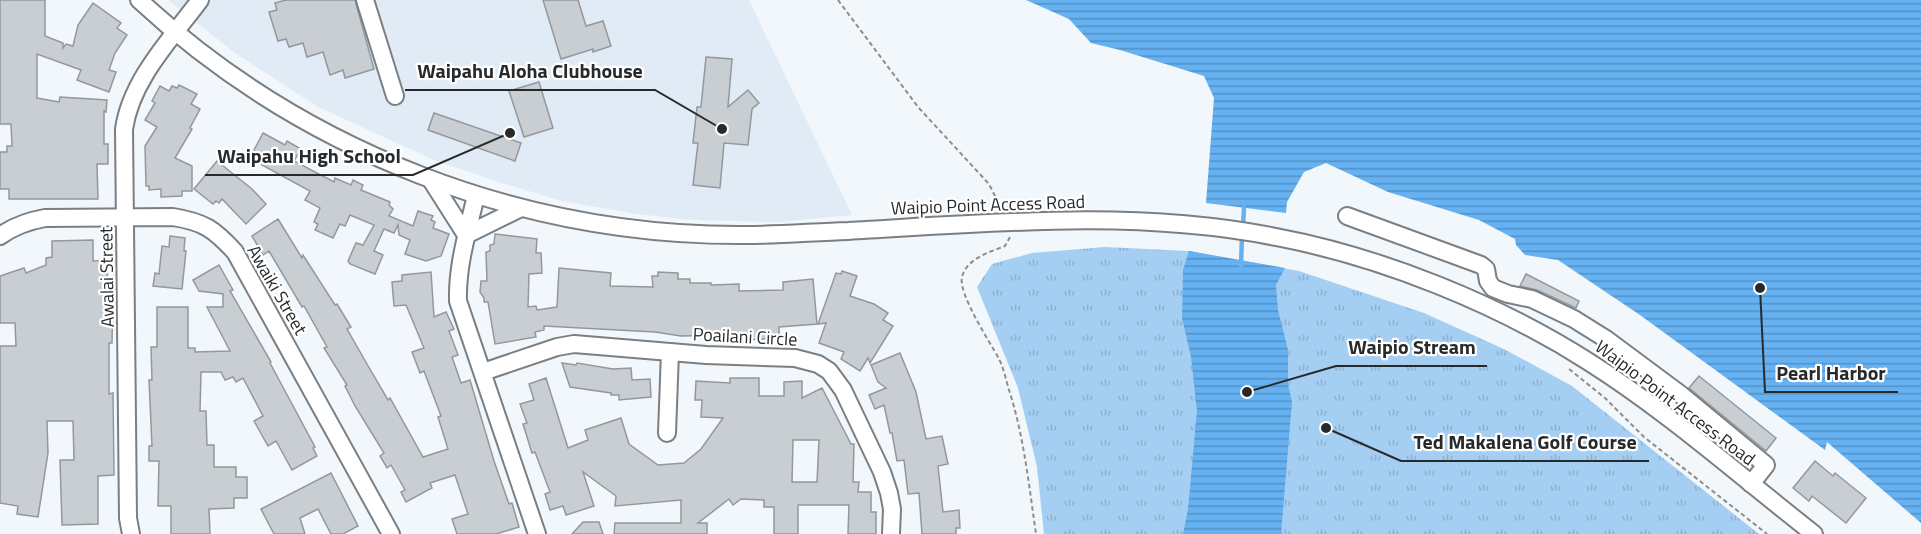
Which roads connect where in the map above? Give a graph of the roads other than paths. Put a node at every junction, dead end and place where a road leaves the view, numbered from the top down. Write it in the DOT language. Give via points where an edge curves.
graph roads {
  1 [pos="139,0"];
  2 [pos="200,0"];
  3 [pos="365,0"];
  4 [pos="175,33"];
  5 [pos="395,96"];
  6 [pos="431,180"];
  7 [pos="476,195"];
  8 [pos="521,208"];
  9 [pos="1347,216"];
  10 [pos="126,217"];
  11 [pos="0,235"];
  12 [pos="466,235"];
  13 [pos="1606,339"];
  14 [pos="670,352"];
  15 [pos="1590,363"];
  16 [pos="483,372"];
  17 [pos="667,433"];
  18 [pos="1751,484"];
  19 [pos="131,534"];
  20 [pos="392,534"];
  21 [pos="537,534"];
  22 [pos="891,534"];
  23 [pos="1814,534"];
  1 -- 4 [label="street, Waipio Point Access Road"];
  2 -- 4 [label="street, Awalai Street"];
  3 -- 5 [label="street"];
  4 -- 6 [label="street, Waipio Point Access Road" via="280,107 379,159"];
  4 -- 10 [label="street, Awalai Street" via="141,79 126,111"];
  6 -- 7 [label="street, Waipio Point Access Road"];
  6 -- 12 [label="street"];
  7 -- 8 [label="street, Waipio Point Access Road"];
  7 -- 12 [label="street"];
  8 -- 12 [label="street"];
  8 -- 15 [label="street, Waipio Point Access Road" via="609,225 747,236 1108,219 1278,237 1369,261 1456,293 1544,334"];
  9 -- 13 [label="street" via="1481,265 1493,288 1532,299"];
  10 -- 11 [label="street, Awaiki Street" via="45,218 28,221"];
  10 -- 19 [label="street, Awalai Street"];
  10 -- 20 [label="street, Awaiki Street" via="191,219 215,231 235,252"];
  12 -- 16 [label="street" via="457,281 458,301"];
  13 -- 15 [label="street"];
  13 -- 18 [label="street" via="1766,465"];
  14 -- 16 [label="street, Poailani Circle" via="574,344 557,346"];
  14 -- 17 [label="street"];
  14 -- 22 [label="street, Poailani Circle" via="795,358 829,371 843,390 890,493"];
  15 -- 18 [label="street, Waipio Point Access Road" via="1637,394"];
  16 -- 21 [label="street"];
  18 -- 23 [label="street, Waipio Point Access Road"];
}
